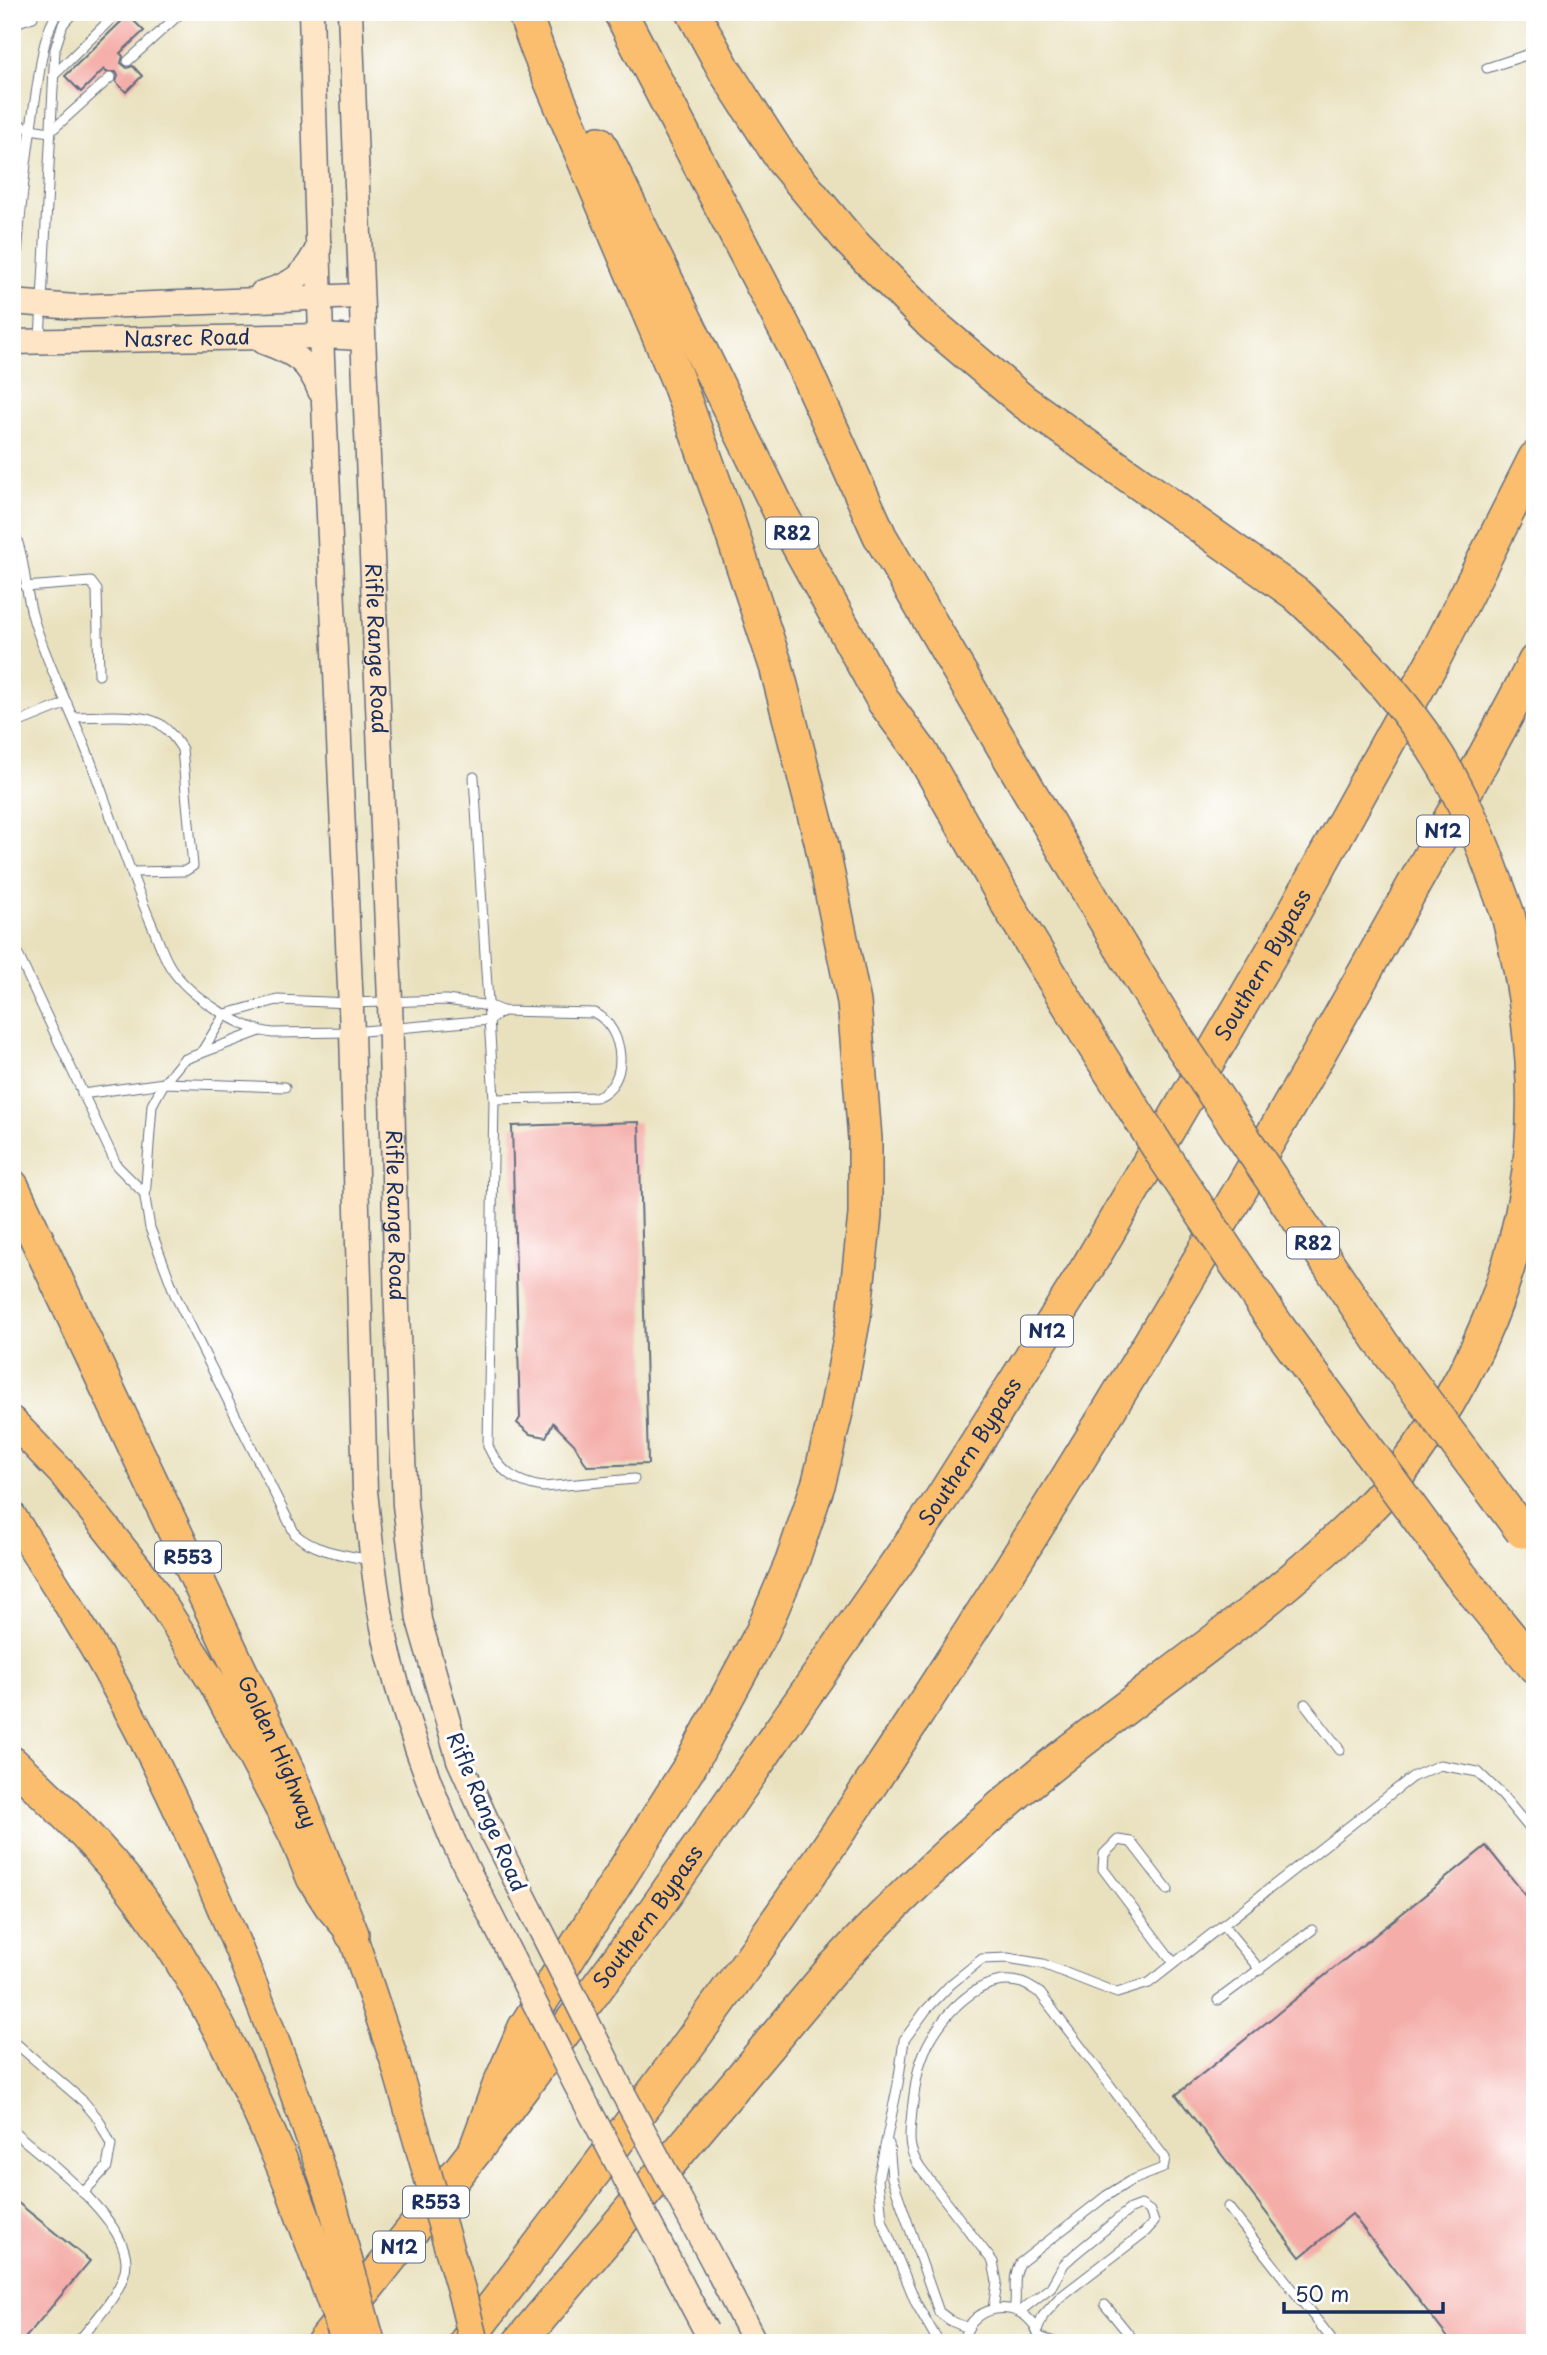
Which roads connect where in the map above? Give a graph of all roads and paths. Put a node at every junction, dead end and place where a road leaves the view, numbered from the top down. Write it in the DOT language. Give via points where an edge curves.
graph roads {
  1 [pos="58,12"];
  2 [pos="74,12"];
  3 [pos="118,12"];
  4 [pos="182,12"];
  5 [pos="311,12"];
  6 [pos="349,12"];
  7 [pos="524,12"];
  8 [pos="535,12"];
  9 [pos="620,12"];
  10 [pos="693,12"];
  11 [pos="33,17"];
  12 [pos="12,24"];
  13 [pos="1535,52"];
  14 [pos="128,61"];
  15 [pos="1488,68"];
  16 [pos="54,75"];
  17 [pos="111,77"];
  18 [pos="13,122"];
  19 [pos="30,129"];
  20 [pos="50,132"];
  21 [pos="319,246"];
  22 [pos="360,296"];
  23 [pos="321,298"];
  24 [pos="235,301"];
  25 [pos="13,302"];
  26 [pos="42,304"];
  27 [pos="321,336"];
  28 [pos="253,337"];
  29 [pos="362,338"];
  30 [pos="40,341"];
  31 [pos="13,342"];
  32 [pos="324,402"];
  33 [pos="1535,458"];
  34 [pos="12,528"];
  35 [pos="25,587"];
  36 [pos="1535,661"];
  37 [pos="99,675"];
  38 [pos="67,703"];
  39 [pos="73,717"];
  40 [pos="12,725"];
  41 [pos="474,777"];
  42 [pos="131,872"];
  43 [pos="12,942"];
  44 [pos="390,1001"];
  45 [pos="351,1003"];
  46 [pos="490,1006"];
  47 [pos="502,1012"];
  48 [pos="225,1014"];
  49 [pos="490,1020"];
  50 [pos="390,1029"];
  51 [pos="260,1031"];
  52 [pos="352,1032"];
  53 [pos="201,1053"];
  54 [pos="164,1083"];
  55 [pos="285,1087"];
  56 [pos="82,1094"];
  57 [pos="494,1099"];
  58 [pos="12,1186"];
  59 [pos="145,1194"];
  60 [pos="12,1421"];
  61 [pos="634,1479"];
  62 [pos="12,1516"];
  63 [pos="1528,1539"];
  64 [pos="372,1560"];
  65 [pos="1535,1667"];
  66 [pos="1305,1704"];
  67 [pos="1340,1750"];
  68 [pos="12,1763"];
  69 [pos="1535,1835"];
  70 [pos="1168,1890"];
  71 [pos="1223,1925"];
  72 [pos="1312,1930"];
  73 [pos="352,1934"];
  74 [pos="1174,1963"];
  75 [pos="1259,1970"];
  76 [pos="1218,2000"];
  77 [pos="12,2040"];
  78 [pos="12,2130"];
  79 [pos="888,2136"];
  80 [pos="475,2151"];
  81 [pos="83,2193"];
  82 [pos="1228,2207"];
  83 [pos="1105,2305"];
  84 [pos="993,2309"];
  85 [pos="1016,2311"];
  86 [pos="968,2328"];
  87 [pos="709,2337"];
  88 [pos="1039,2337"];
  89 [pos="1330,2337"];
  90 [pos="77,2343"];
  91 [pos="323,2343"];
  92 [pos="349,2343"];
  93 [pos="372,2343"];
  94 [pos="465,2343"];
  95 [pos="474,2343"];
  96 [pos="519,2343"];
  97 [pos="755,2343"];
  98 [pos="939,2343"];
  99 [pos="963,2343"];
  100 [pos="1057,2343"];
  101 [pos="1136,2343"];
  1 -- 19 [label="lane" via="45,37"];
  2 -- 16 [label="lane" via="58,34"];
  3 -- 16 [label="lane"];
  4 -- 14 [label="lane"];
  5 -- 21 [label="main road, Rifle Range Road"];
  6 -- 22 [label="main road, Rifle Range Road"];
  7 -- 80 [label="highway" via="677,379 776,666 821,841 854,1002 865,1139 865,1214 854,1318 836,1412 792,1562 762,1632 690,1766 525,2027"];
  8 -- 65 [label="highway, R82, bridge" via="788,526 884,702 921,752 1086,1034 1278,1326 1460,1575"];
  9 -- 63 [label="highway, R82, bridge" via="798,354 880,536 1120,946 1178,1041 1383,1345"];
  10 -- 96 [label="highway, bridge" via="783,161 850,242 933,325 1023,401 1296,594 1349,643 1419,728 1457,789 1508,915 1525,988 1533,1084 1530,1159 1519,1223 1484,1331 1454,1393 1398,1476 1304,1569 1043,1771 884,1914 824,1978"];
  11 -- 12 [label="lane"];
  13 -- 15 [label="lane"];
  16 -- 20 [label="lane"];
  17 -- 20 [label="lane"];
  18 -- 19 [label="lane"];
  19 -- 20 [label="lane"];
  19 -- 25 [label="lane"];
  20 -- 26 [label="lane"];
  21 -- 23 [label="main road, Rifle Range Road"];
  21 -- 24 [label="main road" via="297,279"];
  22 -- 23 [label="main road, Nasrec Road"];
  22 -- 29 [label="main road, Rifle Range Road"];
  23 -- 24 [label="main road, Nasrec Road"];
  23 -- 27 [label="main road, Rifle Range Road"];
  24 -- 26 [label="main road, Nasrec Road" via="75,307"];
  25 -- 26 [label="main road, Nasrec Road"];
  25 -- 31 [label="lane"];
  26 -- 30 [label="lane"];
  27 -- 28 [label="main road, Nasrec Road"];
  27 -- 29 [label="main road, Nasrec Road"];
  27 -- 32 [label="main road, Rifle Range Road"];
  28 -- 30 [label="main road, Nasrec Road"];
  28 -- 32 [label="main road" via="301,359"];
  29 -- 44 [label="main road, Rifle Range Road"];
  30 -- 31 [label="main road, Nasrec Road"];
  32 -- 45 [label="main road, Rifle Range Road"];
  33 -- 80 [label="highway, Southern Bypass / N12" via="1434,659 1272,952 1027,1364 938,1504 650,1917"];
  34 -- 35 [label="lane"];
  35 -- 37 [label="lane" via="91,582 97,590"];
  35 -- 38 [label="lane"];
  36 -- 94 [label="highway, N12" via="1272,1138 1178,1297 916,1714 760,1945"];
  38 -- 39 [label="lane"];
  38 -- 40 [label="lane"];
  39 -- 42 [label="lane"];
  39 -- 42 [label="lane" via="147,718 172,734 182,749 193,866 185,871"];
  41 -- 46 [label="lane"];
  42 -- 48 [label="lane" via="170,967"];
  43 -- 56 [label="lane"];
  44 -- 45 [label="lane"];
  44 -- 46 [label="lane" via="446,1000"];
  44 -- 50 [label="main road, Rifle Range Road"];
  45 -- 48 [label="lane" via="277,1000"];
  45 -- 52 [label="main road, Rifle Range Road"];
  46 -- 47 [label="lane"];
  46 -- 49 [label="lane"];
  47 -- 49 [label="lane"];
  47 -- 57 [label="lane" via="595,1013 616,1037 620,1055 618,1073 610,1087 596,1097"];
  48 -- 51 [label="lane"];
  48 -- 53 [label="lane"];
  49 -- 50 [label="lane"];
  49 -- 57 [label="lane"];
  50 -- 52 [label="lane"];
  50 -- 97 [label="main road, Rifle Range Road, bridge" via="405,1505 419,1620 459,1760 493,1835"];
  51 -- 52 [label="lane"];
  51 -- 53 [label="lane"];
  52 -- 64 [label="main road, Rifle Range Road" via="365,1491"];
  53 -- 54 [label="lane" via="183,1060"];
  54 -- 55 [label="lane"];
  54 -- 56 [label="lane"];
  54 -- 59 [label="lane" via="152,1105"];
  56 -- 59 [label="lane" via="117,1166"];
  57 -- 61 [label="lane" via="488,1446 502,1470 530,1485"];
  58 -- 73 [label="highway, Golden Highway / R553" via="289,1774"];
  59 -- 64 [label="lane" via="150,1228 176,1297 295,1534 320,1548"];
  60 -- 73 [label="main road" via="63,1474 145,1577 214,1685 293,1835 311,1879"];
  62 -- 93 [label="main road, bridge" via="114,1684 169,1790 243,1956 331,2199"];
  64 -- 87 [label="main road, Rifle Range Road, bridge" via="392,1665 420,1762 453,1841"];
  66 -- 67 [label="lane"];
  68 -- 92 [label="highway, bridge" via="65,1811 118,1871 193,1980 250,2089 290,2182"];
  69 -- 71 [label="lane" via="1478,1772 1440,1765 1412,1777"];
  70 -- 74 [label="lane" via="1131,1842 1118,1840 1104,1854 1103,1869"];
  71 -- 74 [label="lane"];
  71 -- 75 [label="lane"];
  72 -- 75 [label="lane"];
  73 -- 95 [label="main road, Golden Highway / R553, bridge" via="395,2062"];
  74 -- 79 [label="lane" via="1149,1983 1117,1993 1043,1964 982,1959 951,1984 904,2040"];
  75 -- 76 [label="lane"];
  77 -- 81 [label="lane" via="99,2120 111,2146 107,2167"];
  78 -- 81 [label="lane"];
  79 -- 86 [label="lane" via="892,2178 939,2312"];
  79 -- 98 [label="lane" via="878,2180 882,2220 916,2303"];
  80 -- 91 [label="highway, Southern Bypass / N12"];
  81 -- 90 [label="lane" via="115,2228 126,2262 112,2300"];
  82 -- 89 [label="lane"];
  83 -- 101 [label="lane"];
  84 -- 85 [label="lane"];
  84 -- 85 [label="lane" via="997,2283 993,2262 920,2168 911,2154 909,2137 921,2059 936,2029 976,1990 998,1982 1022,1983 1040,1993 1165,2158 1163,2168 1106,2196 1020,2263 1015,2271"];
  84 -- 86 [label="lane"];
  85 -- 88 [label="lane" via="1030,2320"];
  85 -- 88 [label="lane" via="1051,2287 1064,2264 1130,2209 1141,2205 1150,2211 1154,2221 1145,2232 1059,2298 1043,2316"];
  86 -- 99 [label="lane"];
  88 -- 100 [label="lane"];
}
